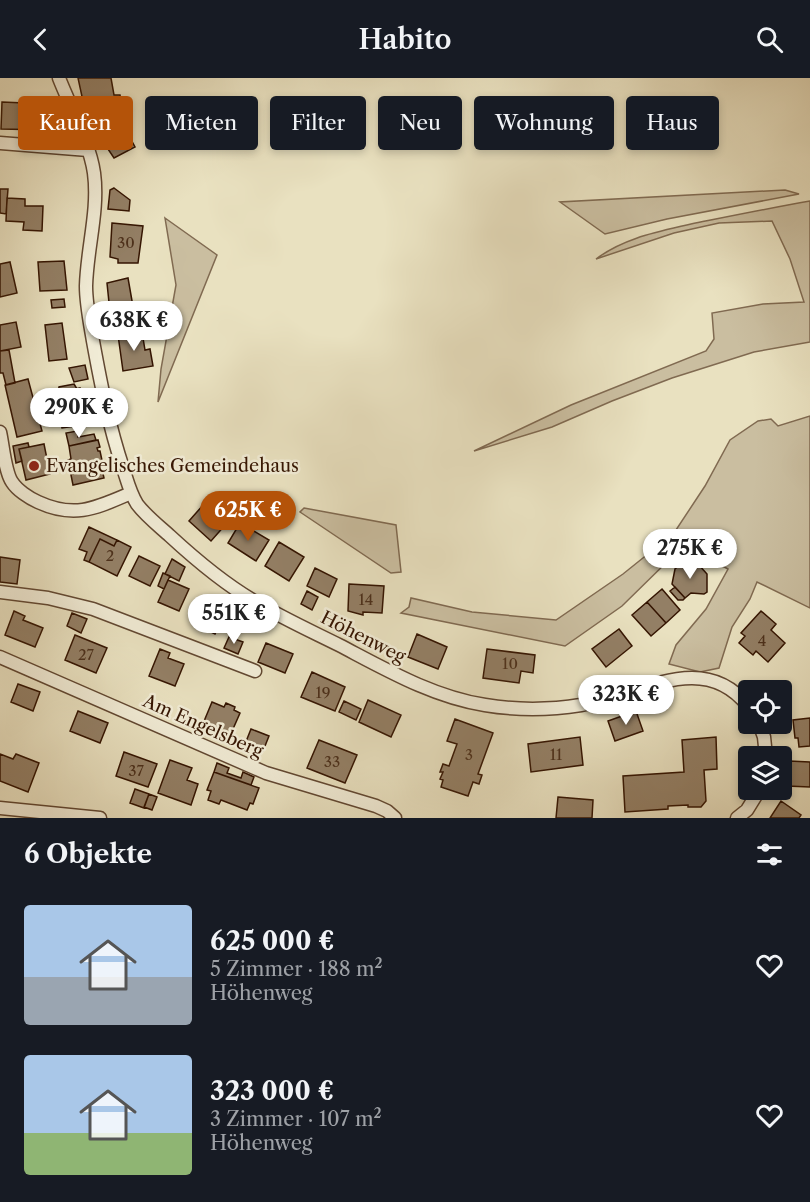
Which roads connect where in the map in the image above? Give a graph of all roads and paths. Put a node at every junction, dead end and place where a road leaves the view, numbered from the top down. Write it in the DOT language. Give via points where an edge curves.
graph roads {
  1 [pos="59,78"];
  2 [pos="66,96"];
  3 [pos="0,143"];
  4 [pos="18,144"];
  5 [pos="88,150"];
  6 [pos="0,432"];
  7 [pos="131,493"];
  8 [pos="0,592"];
  9 [pos="0,657"];
  10 [pos="255,671"];
  11 [pos="738,695"];
  12 [pos="753,800"];
  13 [pos="0,808"];
  14 [pos="100,818"];
  15 [pos="395,818"];
  16 [pos="737,818"];
  1 -- 2 [label="street, Höhenweg"];
  3 -- 4 [label="street"];
  5 -- 7 [label="street, Höhenweg" via="94,173 86,287 89,313 109,422"];
  6 -- 7 [label="street" via="11,482 42,504 60,511 88,510"];
  7 -- 11 [label="street, Höhenweg" via="175,541 240,592 390,672 435,691 486,705 544,708 581,705 657,682 694,677 719,684"];
  8 -- 10 [label="street" via="93,609"];
  9 -- 15 [label="street, Am Engelsberg" via="266,773 376,806"];
  12 -- 16 [label="street"];
  13 -- 14 [label="street"];
}
